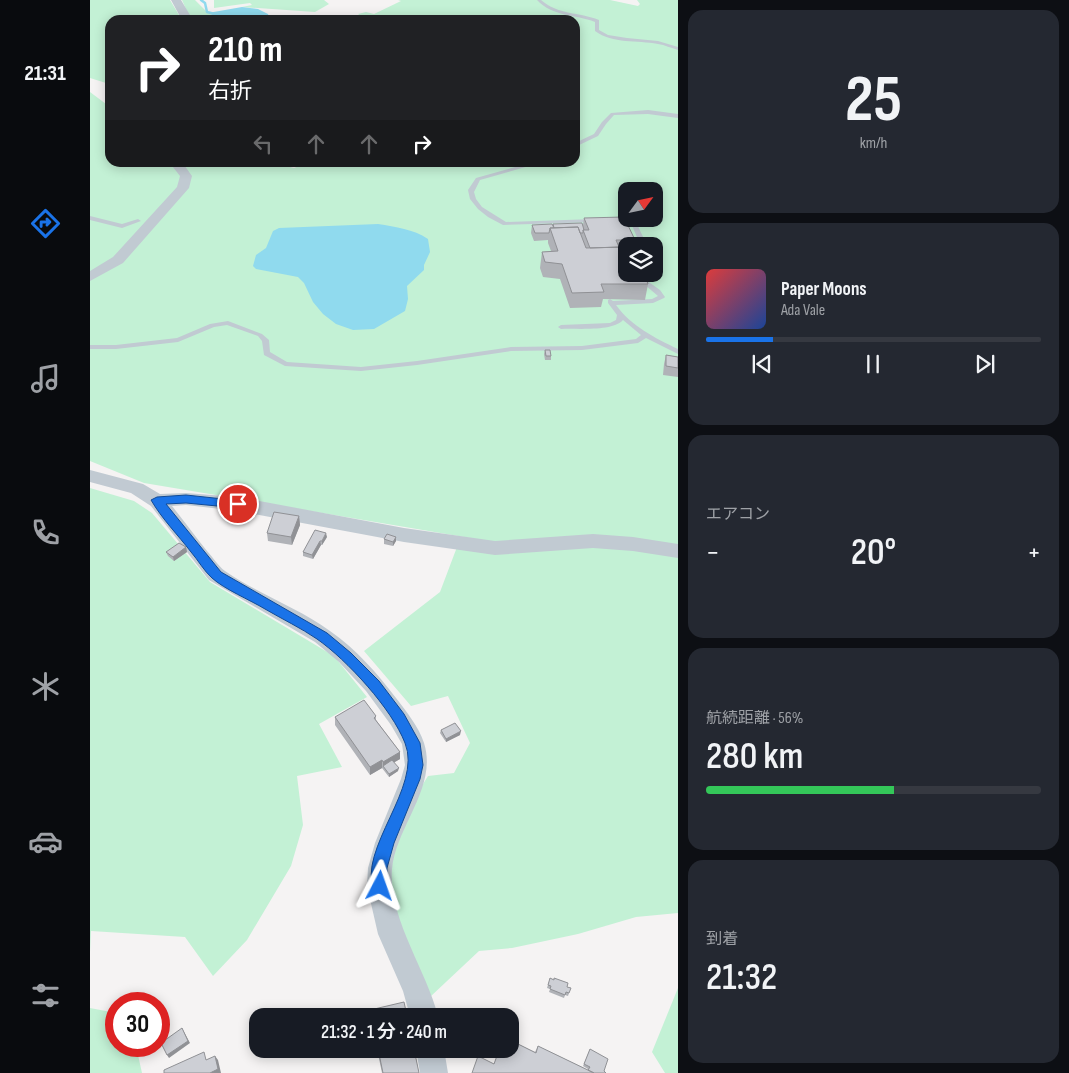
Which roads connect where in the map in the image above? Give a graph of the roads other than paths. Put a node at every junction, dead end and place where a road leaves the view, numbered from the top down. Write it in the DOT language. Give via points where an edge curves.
graph roads {
  1 [pos="176,0"];
  2 [pos="539,0"];
  3 [pos="184,15"];
  4 [pos="573,15"];
  5 [pos="580,16"];
  6 [pos="678,49"];
  7 [pos="678,116"];
  8 [pos="580,143"];
  9 [pos="180,167"];
  10 [pos="522,167"];
  11 [pos="90,218"];
  12 [pos="138,221"];
  13 [pos="640,237"];
  14 [pos="90,277"];
  15 [pos="643,282"];
  16 [pos="621,315"];
  17 [pos="561,327"];
  18 [pos="646,335"];
  19 [pos="90,347"];
  20 [pos="678,352"];
  21 [pos="90,476"];
  22 [pos="157,500"];
  23 [pos="678,551"];
  24 [pos="422,1008"];
  25 [pos="432,1058"];
  26 [pos="434,1073"];
  1 -- 3 [label="street"];
  2 -- 4 [label="lane" via="554,12"];
  5 -- 6 [label="lane" via="597,21 596,31 609,37 651,41"];
  7 -- 8 [label="lane" via="648,112 613,114 596,136"];
  9 -- 14 [label="street" via="186,176 183,188 118,260"];
  10 -- 13 [label="lane" via="478,179 472,187 471,194 494,219 505,224 625,219 633,221"];
  11 -- 12 [label="lane" via="122,226"];
  15 -- 16 [label="lane" via="662,297 653,301 611,302"];
  16 -- 17 [label="lane" via="619,321 611,325"];
  16 -- 18 [label="lane"];
  18 -- 19 [label="lane" via="638,341 582,348 511,348 361,369 285,364 267,353 265,340 260,335 228,323 212,325 178,340 155,344"];
  18 -- 20 [label="lane"];
  21 -- 22 [label="street" via="138,488"];
  22 -- 23 [label="street" via="238,504 495,548 593,541"];
  22 -- 24 [label="street" via="216,575 322,636 346,656 374,685 413,743 416,765 413,779 386,843 380,886 391,934"];
  25 -- 26 [label="street"];
}
